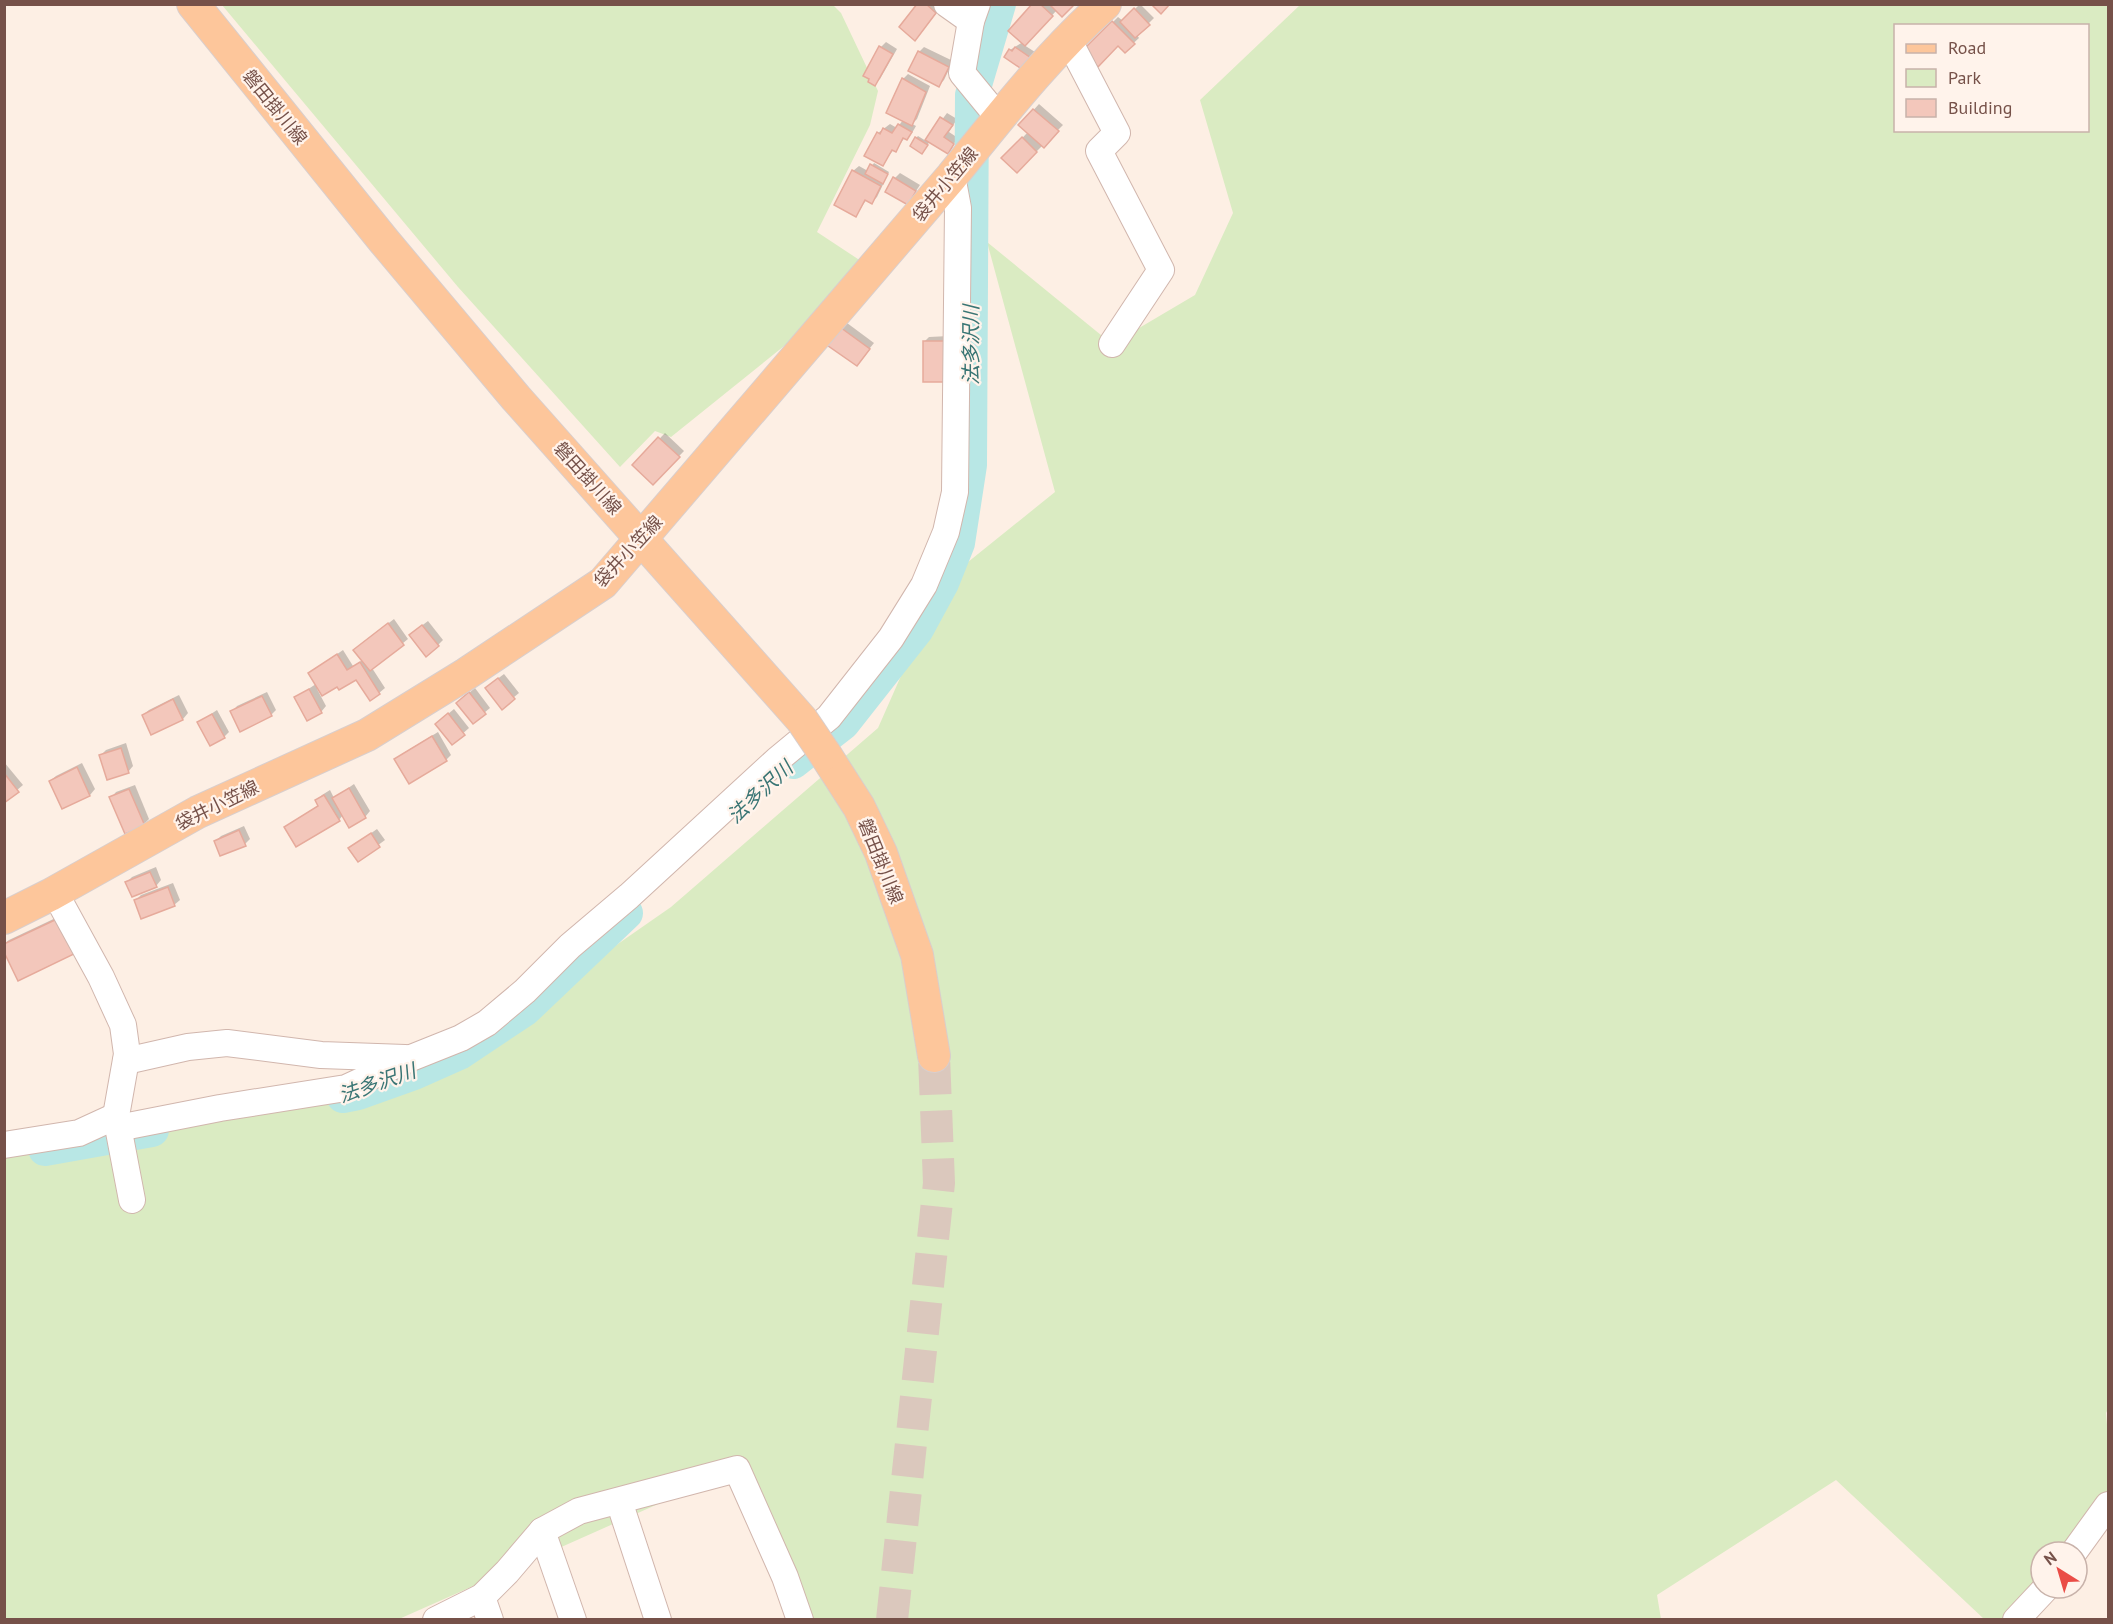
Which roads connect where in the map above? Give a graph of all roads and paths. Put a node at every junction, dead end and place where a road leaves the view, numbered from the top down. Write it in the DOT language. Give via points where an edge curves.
graph roads {
  1 [pos="193,4"];
  2 [pos="947,4"];
  3 [pos="1105,4"];
  4 [pos="974,13"];
  5 [pos="1068,39"];
  6 [pos="999,118"];
  7 [pos="952,176"];
  8 [pos="1112,344"];
  9 [pos="642,537"];
  10 [pos="55,893"];
  11 [pos="4,918"];
  12 [pos="312,1054"];
  13 [pos="934,1056"];
  14 [pos="411,1058"];
  15 [pos="126,1061"];
  16 [pos="335,1090"];
  17 [pos="117,1122"];
  18 [pos="4,1145"];
  19 [pos="132,1200"];
  20 [pos="619,1501"];
  21 [pos="2109,1505"];
  22 [pos="542,1531"];
  23 [pos="2083,1540"];
  24 [pos="2035,1600"];
  25 [pos="486,1608"];
  26 [pos="436,1620"];
  27 [pos="573,1620"];
  28 [pos="658,1620"];
  29 [pos="800,1620"];
  30 [pos="2016,1620"];
  1 -- 9 [label="main road, 磐田掛川線" via="457,328"];
  2 -- 4 [label="street"];
  3 -- 5 [label="main road, 袋井小笠線"];
  4 -- 6 [label="street" via="962,73"];
  5 -- 6 [label="main road, 袋井小笠線"];
  5 -- 8 [label="street" via="1117,133 1099,151 1161,270"];
  6 -- 7 [label="main road, 袋井小笠線"];
  7 -- 9 [label="main road, 袋井小笠線"];
  7 -- 14 [label="street" via="957,208 955,492 946,532 924,585 891,638 830,717 777,760 487,1023"];
  9 -- 10 [label="main road, 袋井小笠線" via="603,583 376,729 198,812"];
  9 -- 13 [label="main road, 磐田掛川線, bridge" via="802,720 859,807 881,853 917,955"];
  10 -- 11 [label="main road, 袋井小笠線"];
  10 -- 15 [label="street" via="123,1025"];
  12 -- 14 [label="street"];
  12 -- 15 [label="street" via="227,1043"];
  12 -- 16 [label="street"];
  14 -- 16 [label="street"];
  15 -- 17 [label="street"];
  16 -- 17 [label="street"];
  17 -- 18 [label="street" via="79,1133"];
  17 -- 19 [label="street"];
  20 -- 22 [label="street" via="579,1511"];
  20 -- 28 [label="street"];
  20 -- 29 [label="street" via="737,1469 786,1577"];
  21 -- 23 [label="street"];
  22 -- 25 [label="street" via="507,1572"];
  22 -- 27 [label="street"];
  24 -- 30 [label="street"];
  25 -- 26 [label="street"];
}
